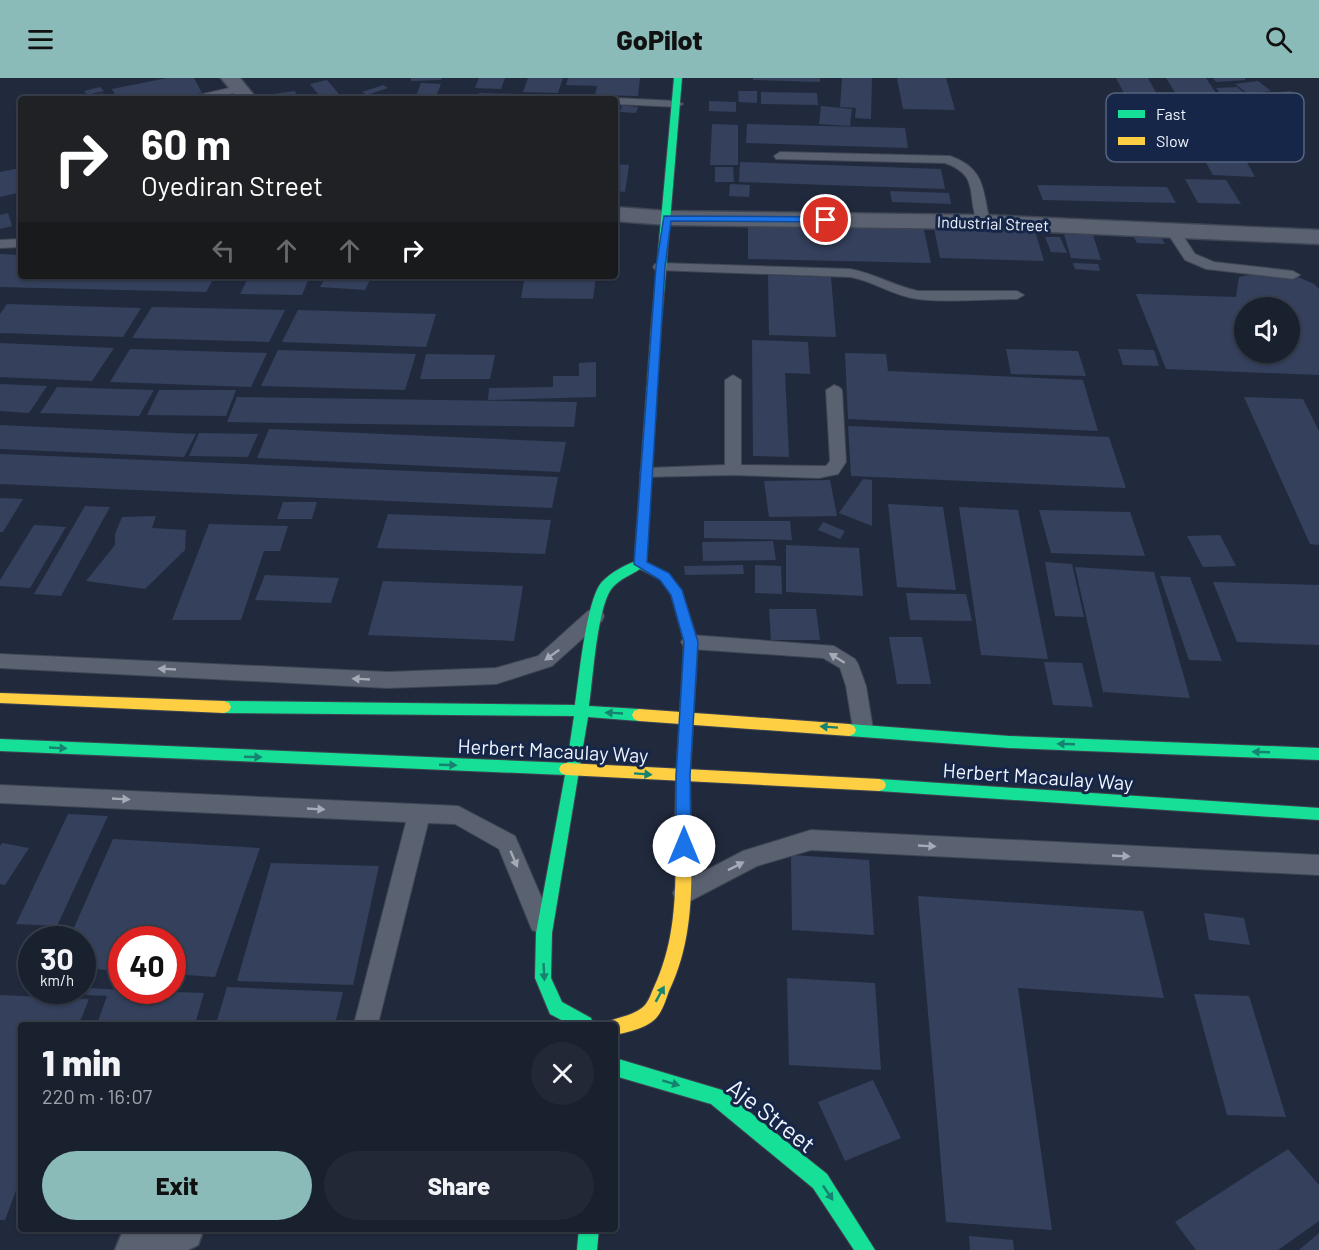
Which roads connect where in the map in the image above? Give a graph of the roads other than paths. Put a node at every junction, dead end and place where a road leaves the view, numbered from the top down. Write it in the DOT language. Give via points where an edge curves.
graph roads {
  1 [pos="678,78"];
  2 [pos="238,89"];
  3 [pos="207,96"];
  4 [pos="618,101"];
  5 [pos="677,104"];
  6 [pos="780,156"];
  7 [pos="618,214"];
  8 [pos="667,218"];
  9 [pos="984,222"];
  10 [pos="1173,231"];
  11 [pos="1319,237"];
  12 [pos="18,243"];
  13 [pos="0,244"];
  14 [pos="660,267"];
  15 [pos="1293,275"];
  16 [pos="1017,296"];
  17 [pos="734,380"];
  18 [pos="834,390"];
  19 [pos="733,470"];
  20 [pos="648,473"];
  21 [pos="640,564"];
  22 [pos="595,616"];
  23 [pos="691,642"];
  24 [pos="0,661"];
  25 [pos="0,698"];
  26 [pos="582,711"];
  27 [pos="685,717"];
  28 [pos="862,729"];
  29 [pos="0,745"];
  30 [pos="1319,754"];
  31 [pos="573,769"];
  32 [pos="683,776"];
  33 [pos="0,794"];
  34 [pos="419,814"];
  35 [pos="1319,814"];
  36 [pos="1319,866"];
  37 [pos="684,892"];
  38 [pos="544,933"];
  39 [pos="367,1022"];
  40 [pos="581,1022"];
  41 [pos="618,1026"];
  42 [pos="618,1068"];
  43 [pos="173,1232"];
  44 [pos="589,1232"];
  45 [pos="139,1250"];
  46 [pos="587,1250"];
  47 [pos="866,1250"];
  1 -- 5 [label="main road"];
  2 -- 3 [label="lane"];
  4 -- 5 [label="lane"];
  5 -- 8 [label="main road"];
  6 -- 9 [label="lane" via="946,159 963,165 973,175"];
  7 -- 8 [label="street, Industrial Street"];
  8 -- 9 [label="street, Industrial Street"];
  8 -- 14 [label="main road"];
  9 -- 10 [label="street, Industrial Street"];
  10 -- 11 [label="street, Industrial Street"];
  10 -- 15 [label="lane" via="1190,257 1211,266"];
  12 -- 13 [label="lane"];
  14 -- 16 [label="lane" via="850,273 918,296"];
  14 -- 20 [label="main road"];
  17 -- 19 [label="lane"];
  18 -- 19 [label="lane" via="838,462 832,470"];
  19 -- 20 [label="lane"];
  20 -- 21 [label="main road"];
  21 -- 22 [label="main road" via="605,587"];
  21 -- 23 [label="main road" via="664,576 677,594"];
  22 -- 24 [label="lane, one-way" via="545,661 496,676 388,680"];
  22 -- 26 [label="main road"];
  23 -- 27 [label="main road"];
  28 -- 23 [label="lane, one-way" via="856,686 848,664 827,651"];
  25 -- 26 [label="main road, Herbert Macaulay Way" via="221,707"];
  27 -- 26 [label="main road, Herbert Macaulay Way, one-way"];
  26 -- 31 [label="main road"];
  28 -- 27 [label="main road, Herbert Macaulay Way, one-way"];
  27 -- 32 [label="main road"];
  30 -- 28 [label="main road, Herbert Macaulay Way, one-way" via="1009,742"];
  29 -- 31 [label="main road, Herbert Macaulay Way, one-way"];
  31 -- 32 [label="main road, Herbert Macaulay Way, one-way"];
  31 -- 38 [label="main road"];
  32 -- 35 [label="main road, Herbert Macaulay Way" via="975,790"];
  32 -- 37 [label="main road"];
  33 -- 34 [label="lane, one-way"];
  34 -- 38 [label="lane, one-way" via="458,815 507,843"];
  34 -- 39 [label="lane"];
  37 -- 36 [label="lane, one-way" via="751,858 811,840"];
  41 -- 37 [label="main road, one-way" via="650,1012 666,983 680,945"];
  38 -- 40 [label="main road, one-way" via="543,978 556,1008"];
  42 -- 47 [label="main road, Aje Street, one-way" via="716,1096 820,1181"];
  43 -- 45 [label="street"];
  44 -- 46 [label="main road"];
}
